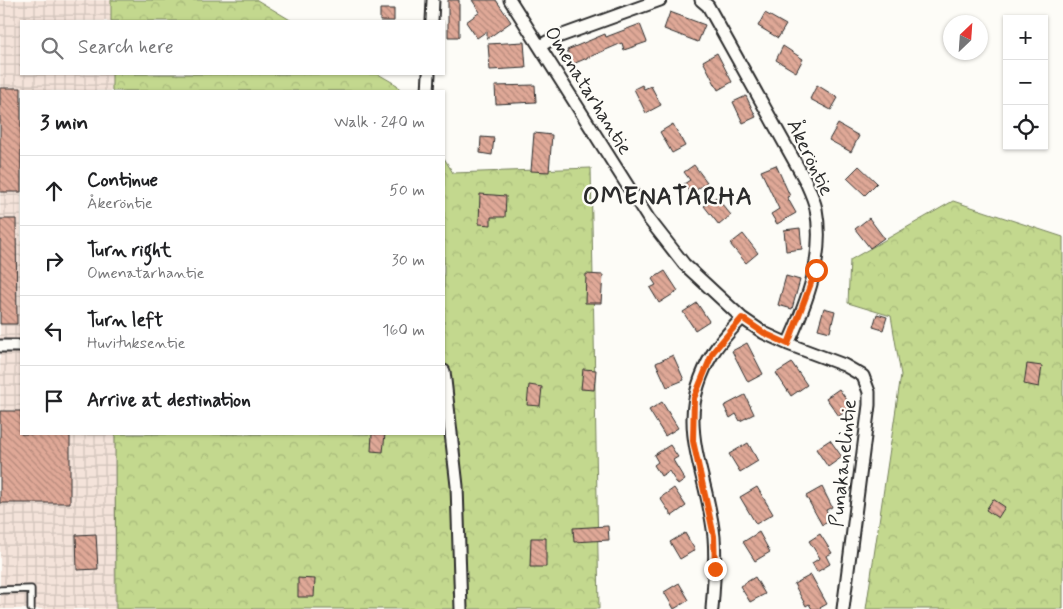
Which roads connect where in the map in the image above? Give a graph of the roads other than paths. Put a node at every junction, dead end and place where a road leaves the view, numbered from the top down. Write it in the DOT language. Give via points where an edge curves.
graph roads {
  1 [pos="433,0"];
  2 [pos="510,0"];
  3 [pos="660,0"];
  4 [pos="702,0"];
  5 [pos="432,20"];
  6 [pos="540,46"];
  7 [pos="429,75"];
  8 [pos="428,90"];
  9 [pos="742,318"];
  10 [pos="788,344"];
  11 [pos="0,346"];
  12 [pos="20,346"];
  13 [pos="814,354"];
  14 [pos="445,380"];
  15 [pos="0,590"];
  16 [pos="31,609"];
  17 [pos="461,609"];
  18 [pos="712,609"];
  19 [pos="843,609"];
  1 -- 5 [label="street"];
  2 -- 6 [label="street, Omenatarhantie"];
  3 -- 6 [label="street"];
  4 -- 10 [label="street, Åkeröntie" via="806,180 816,208 816,270"];
  6 -- 9 [label="street, Omenatarhantie" via="648,218 684,264"];
  7 -- 8 [label="street"];
  9 -- 10 [label="street, Omenatarhantie"];
  9 -- 18 [label="street" via="713,352 693,405 693,441 714,536"];
  10 -- 13 [label="street, Omenatarhantie"];
  11 -- 12 [label="street"];
  13 -- 19 [label="street, Punakanelintie" via="863,376 869,392"];
  14 -- 17 [label="street" via="457,486"];
  15 -- 16 [label="lane" via="31,589"];
}
